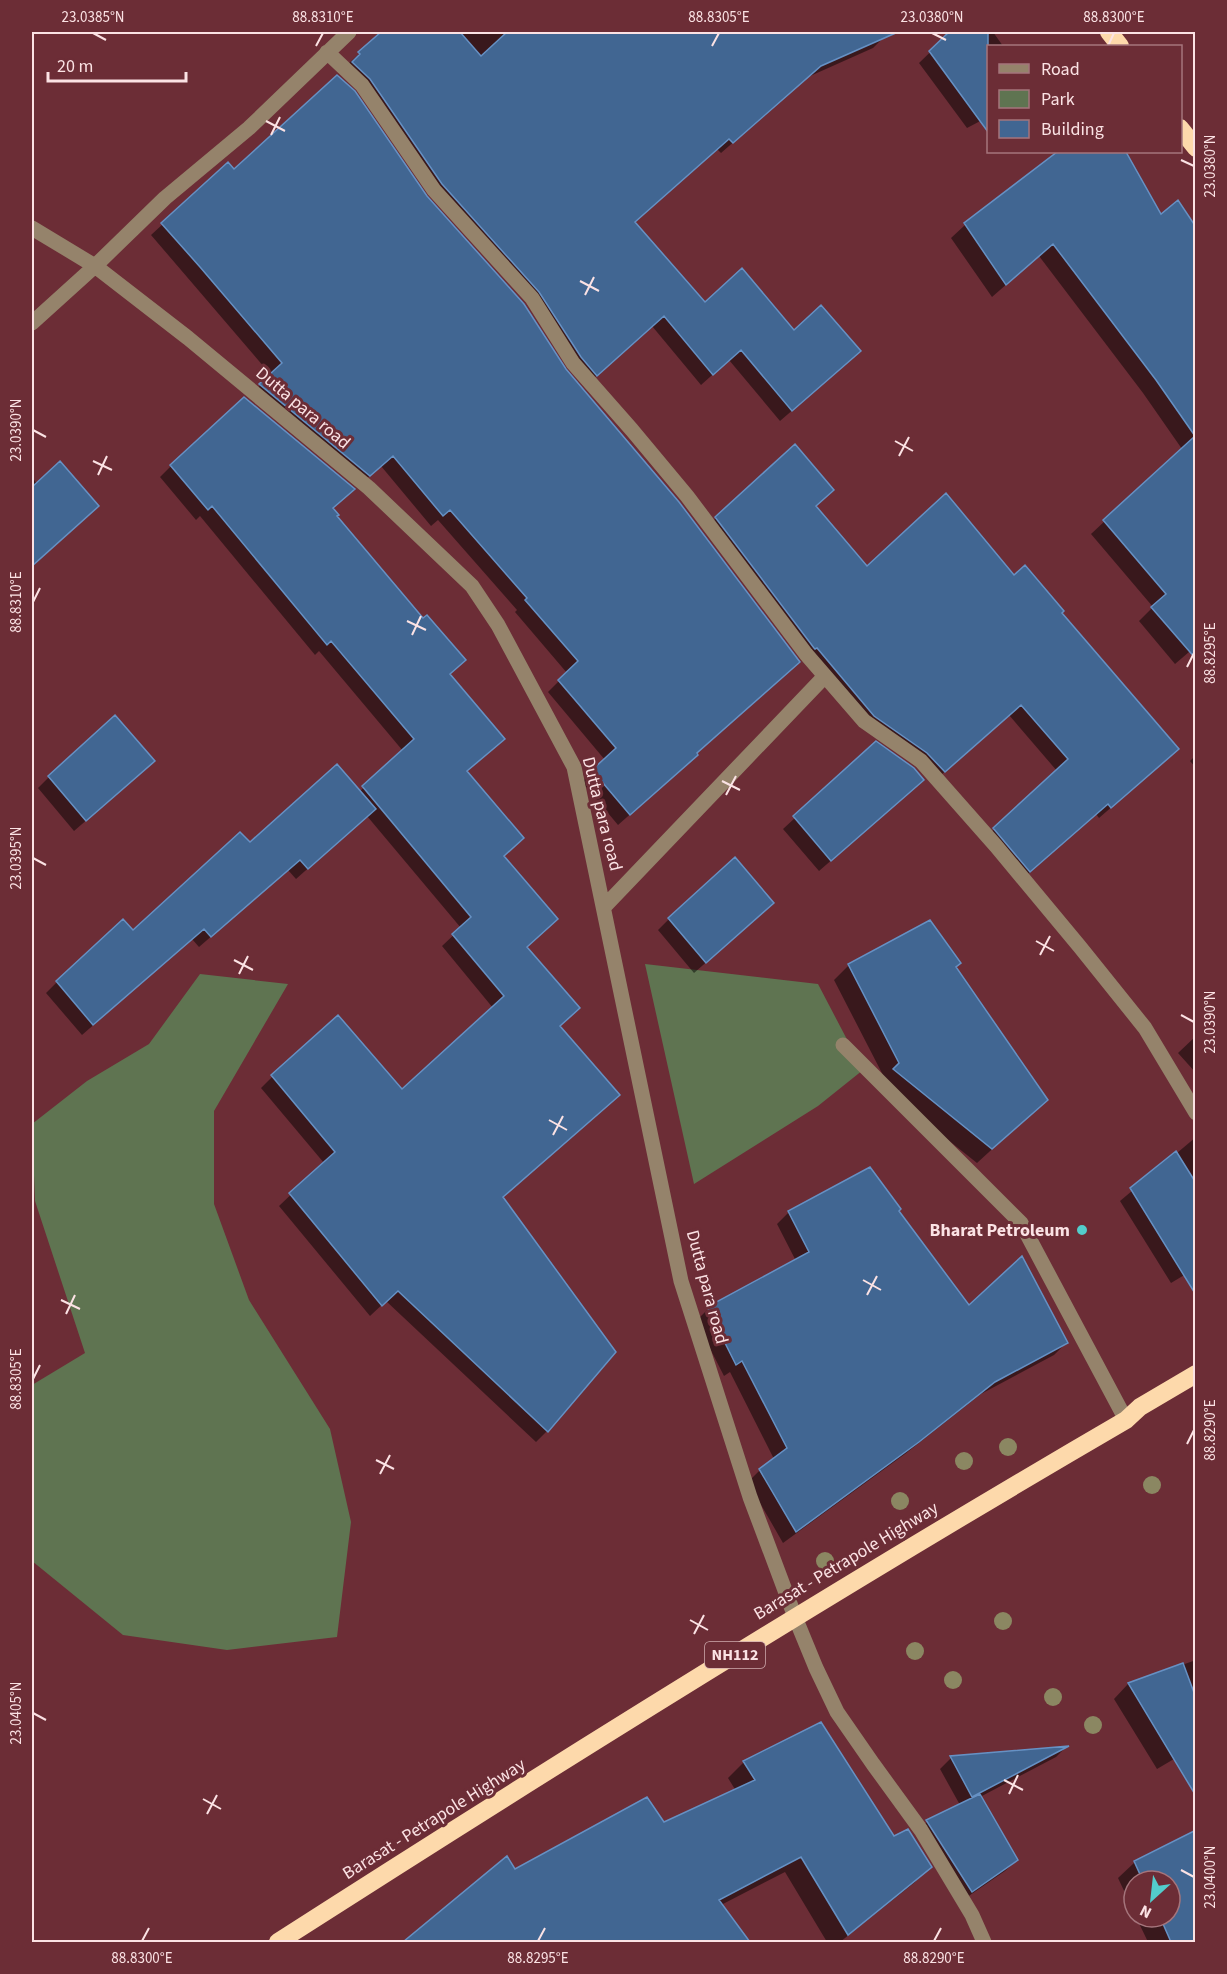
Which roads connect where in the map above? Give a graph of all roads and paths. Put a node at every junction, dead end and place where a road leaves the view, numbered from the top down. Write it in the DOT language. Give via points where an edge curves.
graph roads {
  1 [pos="349,32"];
  2 [pos="1109,32"];
  3 [pos="1119,45"];
  4 [pos="327,52"];
  5 [pos="1182,130"];
  6 [pos="1196,148"];
  7 [pos="32,228"];
  8 [pos="95,267"];
  9 [pos="32,323"];
  10 [pos="825,676"];
  11 [pos="604,908"];
  12 [pos="843,1045"];
  13 [pos="1196,1113"];
  14 [pos="1196,1374"];
  15 [pos="1126,1420"];
  16 [pos="795,1617"];
  17 [pos="278,1942"];
  18 [pos="984,1942"];
  1 -- 4 [label="street"];
  2 -- 3 [label="highway"];
  4 -- 8 [label="street" via="249,128 165,198"];
  4 -- 10 [label="street" via="362,85 434,190 532,298 573,363 687,496"];
  5 -- 6 [label="highway"];
  7 -- 8 [label="street, Dutta para road"];
  8 -- 9 [label="street"];
  8 -- 11 [label="street, Dutta para road" via="188,338 369,488 472,586 498,625 574,767"];
  10 -- 11 [label="street"];
  10 -- 13 [label="street" via="864,721 921,761 996,846 1145,1028"];
  11 -- 16 [label="street, Dutta para road" via="681,1281 750,1497"];
  12 -- 15 [label="street" via="1021,1223"];
  14 -- 15 [label="highway, Barasat - Petrapole Highway / NH112" via="1140,1407"];
  15 -- 16 [label="highway, Barasat - Petrapole Highway / NH112"];
  16 -- 17 [label="highway, Barasat - Petrapole Highway / NH112"];
  16 -- 18 [label="street, Dutta para road" via="837,1712 921,1830"];
}
